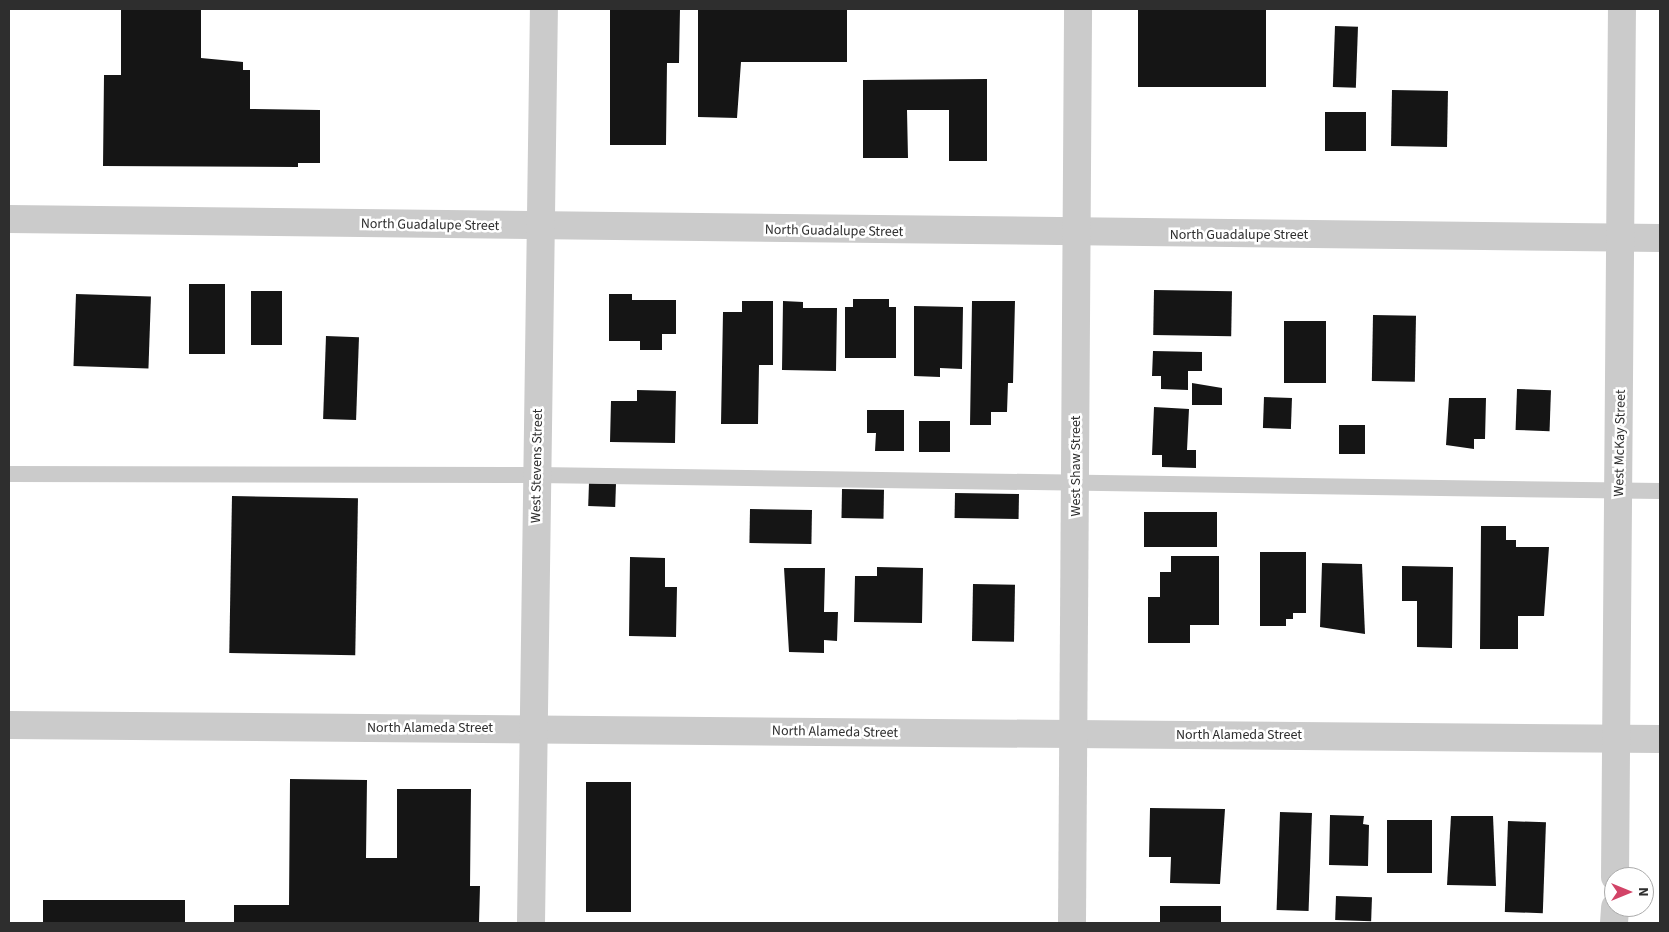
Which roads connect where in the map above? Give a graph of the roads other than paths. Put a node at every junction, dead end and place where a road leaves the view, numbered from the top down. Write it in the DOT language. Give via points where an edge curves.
graph roads {
  1 [pos="544,9"];
  2 [pos="1078,9"];
  3 [pos="1622,9"];
  4 [pos="9,219"];
  5 [pos="540,226"];
  6 [pos="1076,234"];
  7 [pos="1621,237"];
  8 [pos="1660,238"];
  9 [pos="9,474"];
  10 [pos="537,474"];
  11 [pos="1076,481"];
  12 [pos="1619,490"];
  13 [pos="1660,491"];
  14 [pos="9,725"];
  15 [pos="534,729"];
  16 [pos="1075,734"];
  17 [pos="1616,738"];
  18 [pos="1660,739"];
  19 [pos="1615,867"];
  20 [pos="530,923"];
  21 [pos="1072,923"];
  1 -- 5 [label="street, West Stevens Street"];
  2 -- 6 [label="street, West Shaw Street"];
  3 -- 7 [label="street, West McKay Street"];
  4 -- 5 [label="street, North Guadalupe Street"];
  5 -- 6 [label="street, North Guadalupe Street"];
  5 -- 10 [label="street, West Stevens Street"];
  6 -- 7 [label="street, North Guadalupe Street"];
  6 -- 11 [label="street, West Shaw Street"];
  7 -- 8 [label="street, North Guadalupe Street"];
  7 -- 12 [label="street, West McKay Street"];
  9 -- 10 [label="lane"];
  10 -- 11 [label="lane"];
  10 -- 15 [label="street, West Stevens Street"];
  11 -- 12 [label="lane"];
  11 -- 16 [label="street, West Shaw Street"];
  12 -- 13 [label="lane"];
  12 -- 17 [label="street, West McKay Street"];
  14 -- 15 [label="street, North Alameda Street"];
  15 -- 16 [label="street, North Alameda Street"];
  15 -- 20 [label="street, West Stevens Street"];
  16 -- 17 [label="street, North Alameda Street"];
  16 -- 21 [label="street, West Shaw Street"];
  17 -- 18 [label="street, North Alameda Street"];
  17 -- 19 [label="street, West McKay Street"];
}
